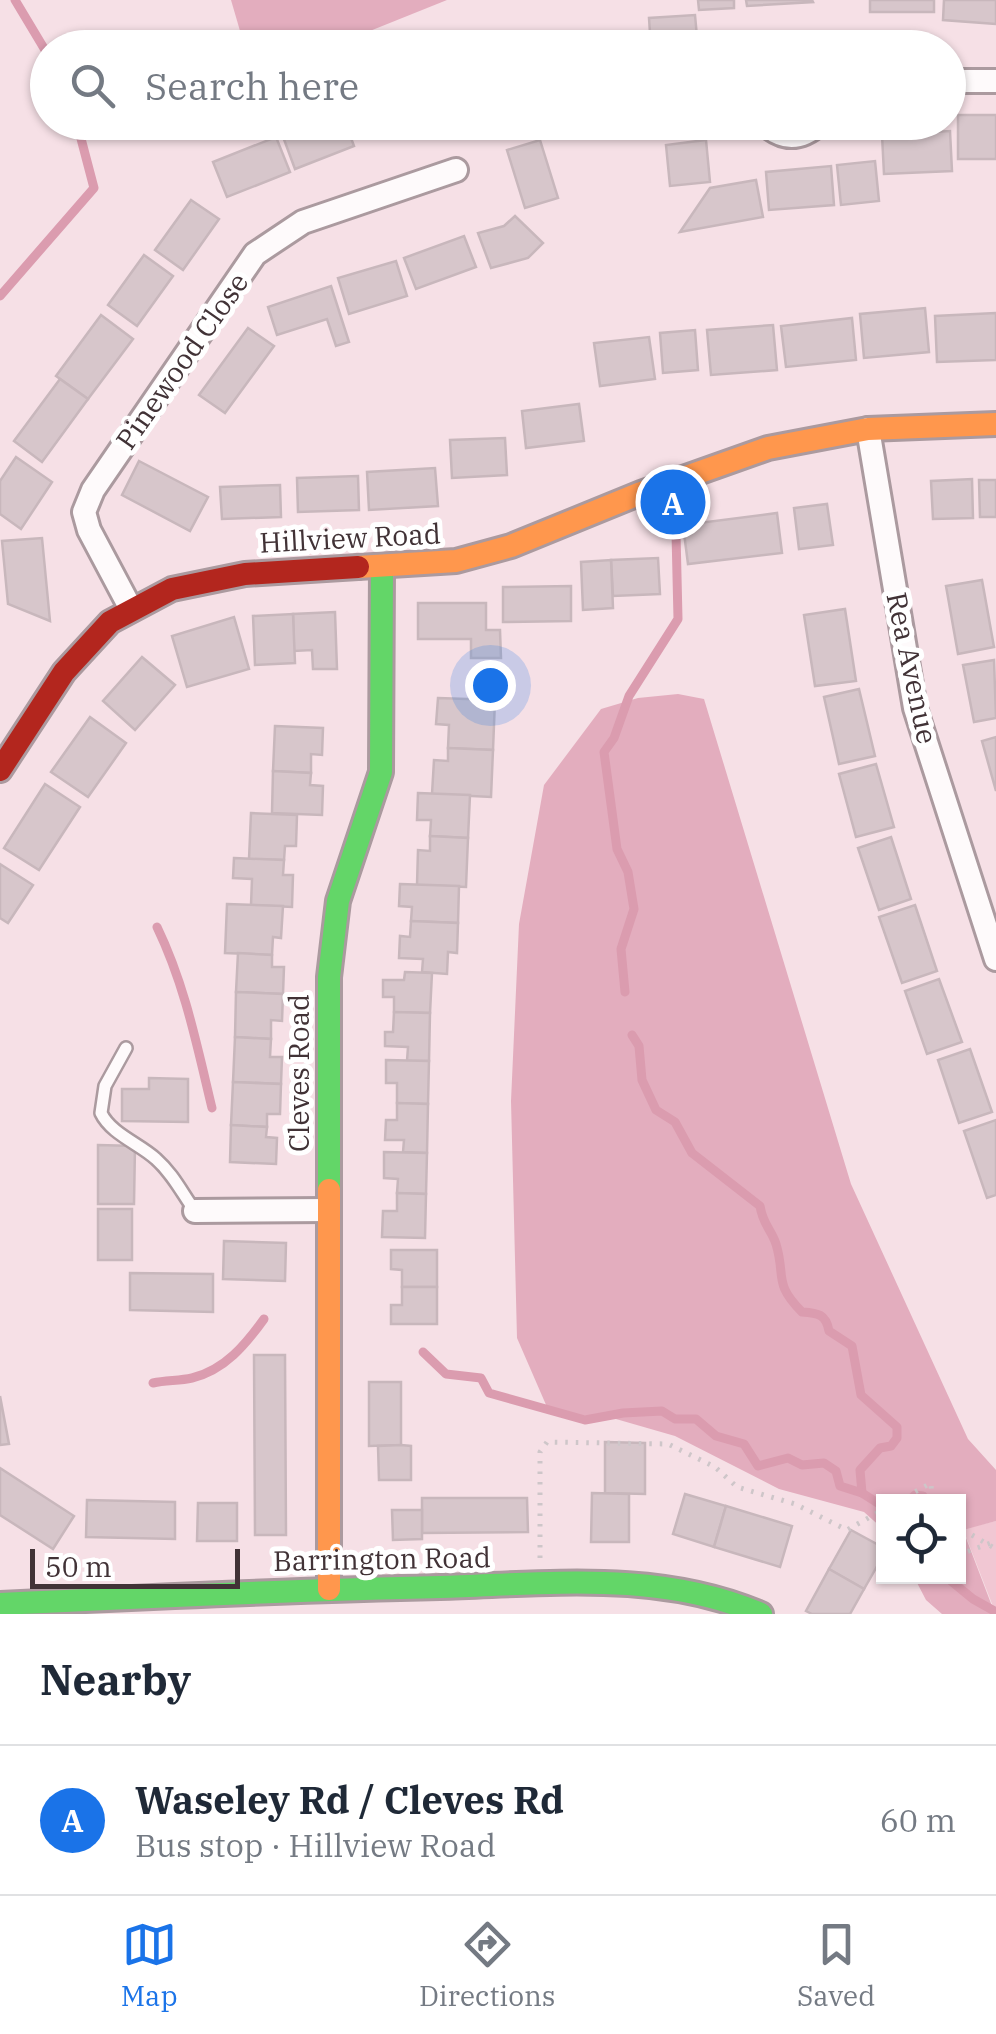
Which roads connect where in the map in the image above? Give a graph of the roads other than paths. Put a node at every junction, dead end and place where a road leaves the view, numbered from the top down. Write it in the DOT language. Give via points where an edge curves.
graph roads {
  1 [pos="966,81"];
  2 [pos="996,82"];
  3 [pos="456,170"];
  4 [pos="996,424"];
  5 [pos="868,430"];
  6 [pos="382,566"];
  7 [pos="131,609"];
  8 [pos="10,734"];
  9 [pos="0,770"];
  10 [pos="996,958"];
  11 [pos="126,1048"];
  12 [pos="329,1210"];
  13 [pos="195,1211"];
  14 [pos="329,1588"];
  15 [pos="0,1604"];
  16 [pos="753,1612"];
  1 -- 2 [label="street"];
  3 -- 7 [label="street, Pinewood Close" via="303,222 255,254 84,512"];
  4 -- 5 [label="street, Hillview Road"];
  5 -- 6 [label="street, Hillview Road" via="768,448 456,562"];
  5 -- 10 [label="street, Rea Avenue" via="915,708"];
  6 -- 7 [label="street, Hillview Road" via="244,574 172,588"];
  6 -- 12 [label="street, Cleves Road" via="381,772 338,901 329,977"];
  7 -- 8 [label="street, Hillview Road" via="110,622"];
  8 -- 9 [label="street, Hillview Road"];
  11 -- 13 [label="lane" via="105,1086 101,1114 164,1167"];
  12 -- 13 [label="street"];
  12 -- 14 [label="street, Cleves Road"];
  14 -- 15 [label="street, Barrington Road"];
  14 -- 16 [label="street, Barrington Road" via="630,1584 691,1589"];
}
